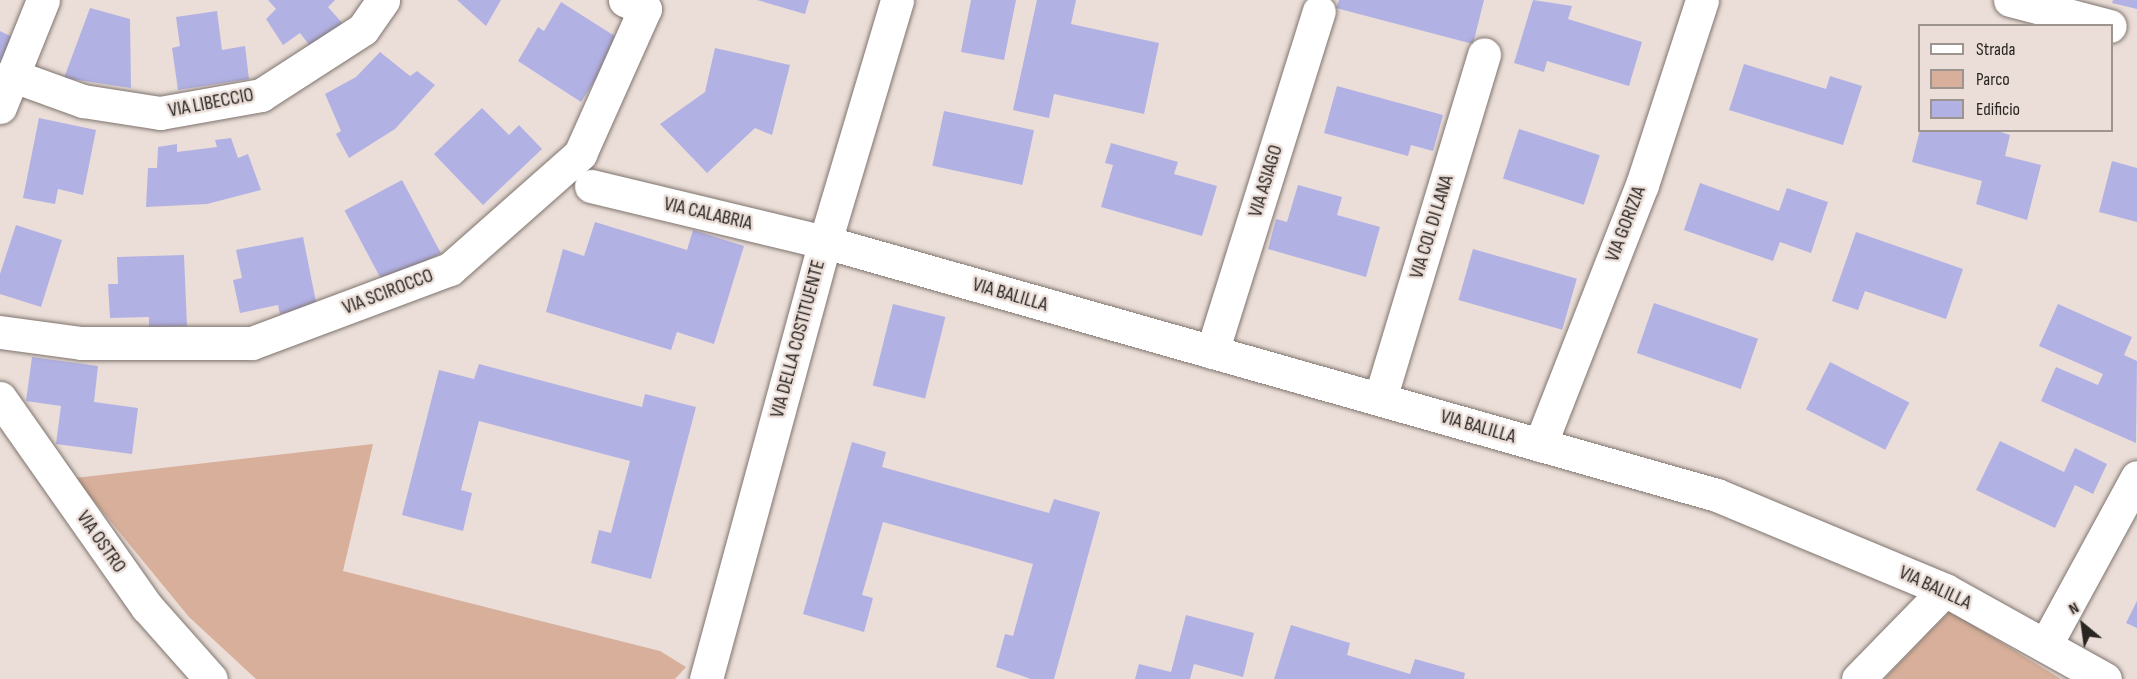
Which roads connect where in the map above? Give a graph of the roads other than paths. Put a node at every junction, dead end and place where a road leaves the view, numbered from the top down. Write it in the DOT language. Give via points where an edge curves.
graph roads {
  1 [pos="43,0"];
  2 [pos="383,0"];
  3 [pos="897,0"];
  4 [pos="1702,0"];
  5 [pos="2010,0"];
  6 [pos="635,4"];
  7 [pos="1319,11"];
  8 [pos="2103,24"];
  9 [pos="2113,26"];
  10 [pos="2137,32"];
  11 [pos="1484,54"];
  12 [pos="11,75"];
  13 [pos="0,107"];
  14 [pos="591,186"];
  15 [pos="825,242"];
  16 [pos="0,332"];
  17 [pos="1212,352"];
  18 [pos="0,398"];
  19 [pos="1380,399"];
  20 [pos="1540,445"];
  21 [pos="2137,477"];
  22 [pos="1945,590"];
  23 [pos="2046,644"];
  24 [pos="212,679"];
  25 [pos="706,679"];
  26 [pos="1858,679"];
  27 [pos="2105,679"];
  1 -- 12 [label="street"];
  2 -- 12 [label="street, VIA LIBECCIO" via="363,29 261,95 160,113 83,101"];
  3 -- 15 [label="street, VIA DELLA COSTITUENTE"];
  4 -- 20 [label="street, VIA GORIZIA" via="1642,185"];
  5 -- 8 [label="street"];
  6 -- 16 [label="street, VIA SCIROCCO" via="580,153 450,268 252,343 81,343"];
  7 -- 17 [label="street, VIA ASIAGO"];
  9 -- 10 [label="street"];
  11 -- 19 [label="street, VIA COL DI LANA"];
  12 -- 13 [label="street"];
  14 -- 15 [label="street, VIA CALABRIA"];
  15 -- 17 [label="street, VIA BALILLA"];
  15 -- 25 [label="street, VIA DELLA COSTITUENTE"];
  17 -- 19 [label="street, VIA BALILLA"];
  18 -- 24 [label="street, VIA OSTRO" via="147,608"];
  19 -- 20 [label="street, VIA BALILLA"];
  20 -- 22 [label="street, VIA BALILLA" via="1717,495"];
  21 -- 23 [label="street"];
  22 -- 23 [label="street, VIA BALILLA"];
  22 -- 26 [label="street"];
  23 -- 27 [label="street, VIA BALILLA"];
}
